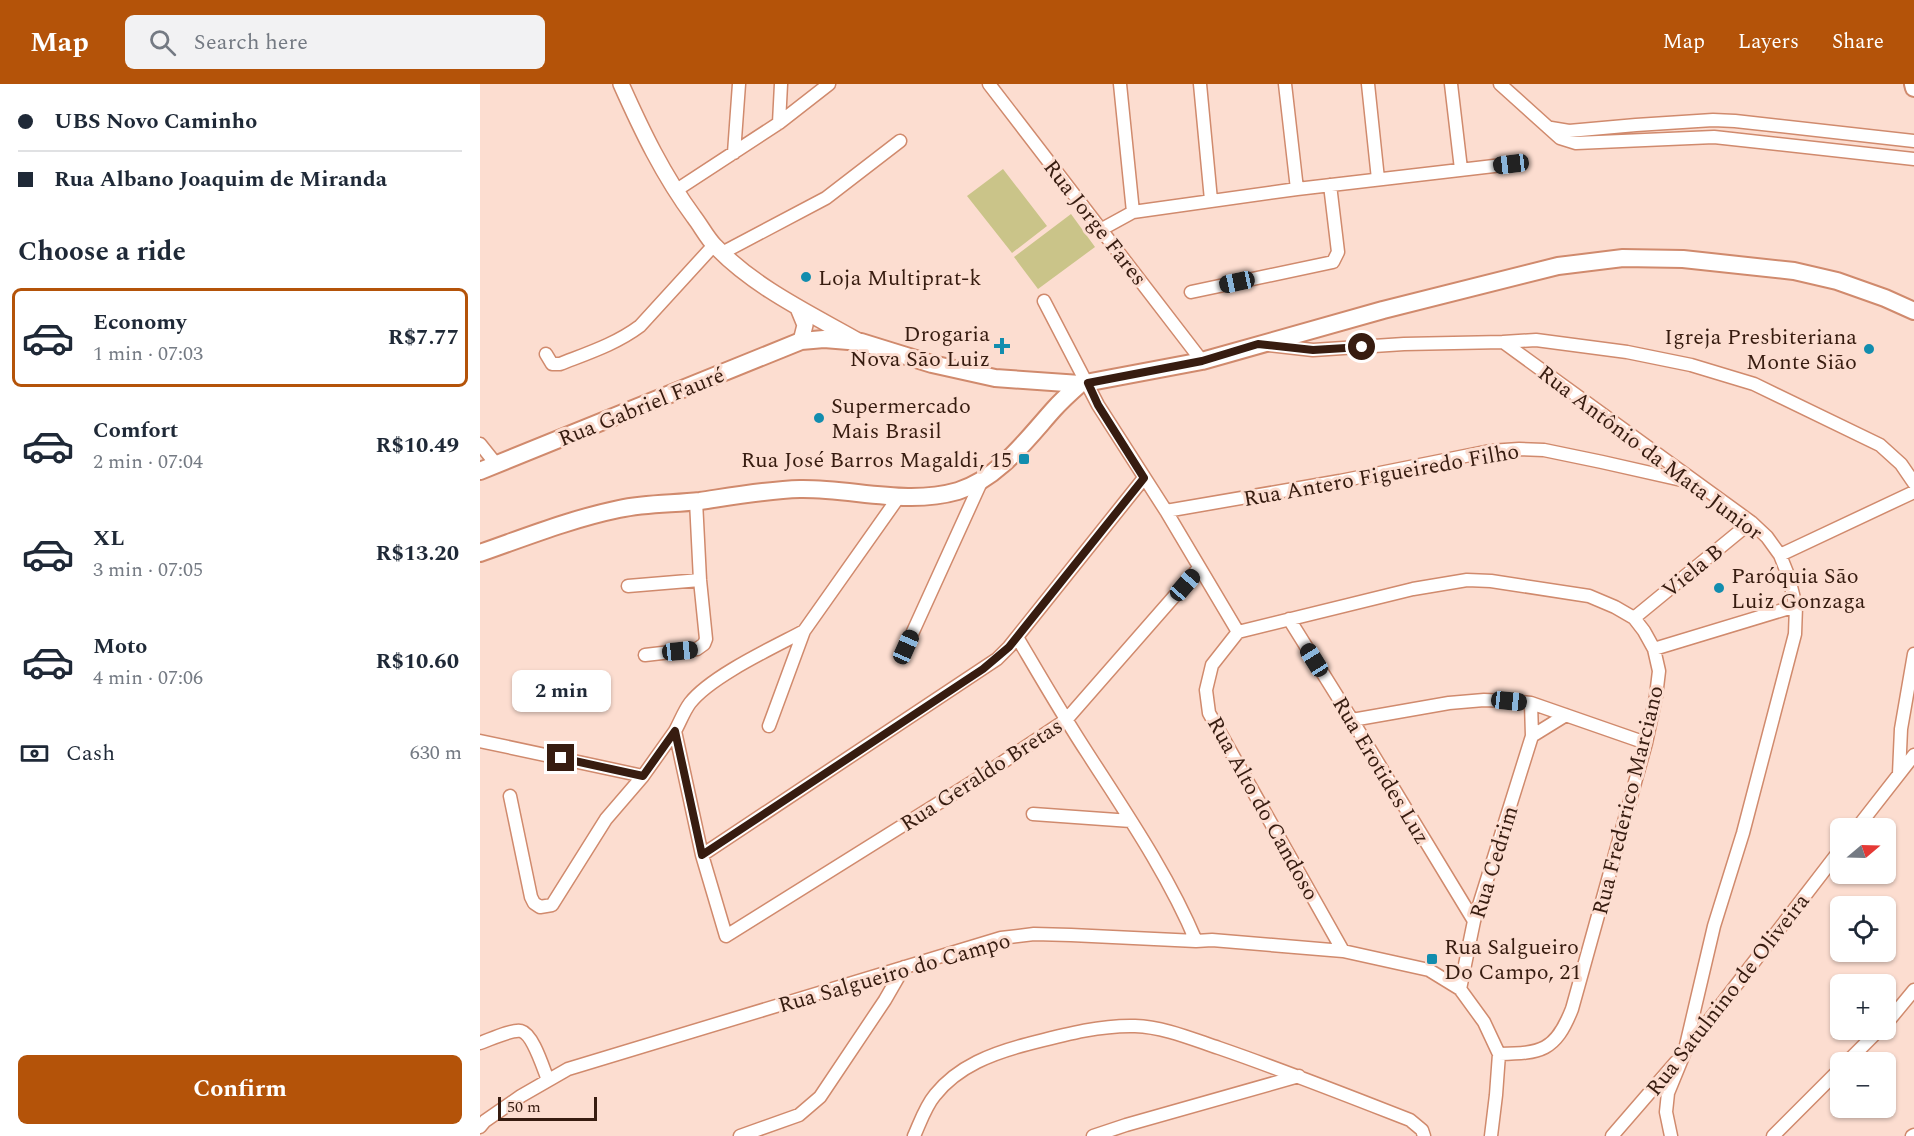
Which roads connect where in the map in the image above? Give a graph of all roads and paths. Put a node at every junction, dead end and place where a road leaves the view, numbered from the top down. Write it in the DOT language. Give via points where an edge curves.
graph roads {
  1 [pos="621,84"];
  2 [pos="739,84"];
  3 [pos="781,84"];
  4 [pos="829,84"];
  5 [pos="989,84"];
  6 [pos="1120,84"];
  7 [pos="1200,84"];
  8 [pos="1285,84"];
  9 [pos="1368,84"];
  10 [pos="1451,84"];
  11 [pos="1500,84"];
  12 [pos="1913,84"];
  13 [pos="1914,88"];
  14 [pos="779,123"];
  15 [pos="1549,127"];
  16 [pos="900,141"];
  17 [pos="1914,141"];
  18 [pos="734,153"];
  19 [pos="1914,159"];
  20 [pos="1511,164"];
  21 [pos="1461,170"];
  22 [pos="1378,179"];
  23 [pos="1330,185"];
  24 [pos="1297,189"];
  25 [pos="675,191"];
  26 [pos="1211,200"];
  27 [pos="1133,212"];
  28 [pos="1102,229"];
  29 [pos="718,249"];
  30 [pos="1191,292"];
  31 [pos="1044,301"];
  32 [pos="798,308"];
  33 [pos="1914,311"];
  34 [pos="801,342"];
  35 [pos="861,342"];
  36 [pos="1503,342"];
  37 [pos="1258,344"];
  38 [pos="546,354"];
  39 [pos="1202,361"];
  40 [pos="1044,381"];
  41 [pos="1084,383"];
  42 [pos="1055,408"];
  43 [pos="480,444"];
  44 [pos="496,464"];
  45 [pos="480,471"];
  46 [pos="1144,478"];
  47 [pos="982,480"];
  48 [pos="1914,483"];
  49 [pos="1702,485"];
  50 [pos="1914,492"];
  51 [pos="898,498"];
  52 [pos="696,501"];
  53 [pos="1166,511"];
  54 [pos="1751,522"];
  55 [pos="480,553"];
  56 [pos="1780,555"];
  57 [pos="1199,568"];
  58 [pos="700,580"];
  59 [pos="628,586"];
  60 [pos="1797,606"];
  61 [pos="1634,618"];
  62 [pos="1289,619"];
  63 [pos="804,631"];
  64 [pos="1238,632"];
  65 [pos="1017,636"];
  66 [pos="906,647"];
  67 [pos="1654,649"];
  68 [pos="645,654"];
  69 [pos="1914,654"];
  70 [pos="1531,703"];
  71 [pos="1566,715"];
  72 [pos="1066,720"];
  73 [pos="1352,720"];
  74 [pos="769,726"];
  75 [pos="675,731"];
  76 [pos="1532,736"];
  77 [pos="480,741"];
  78 [pos="1646,743"];
  79 [pos="1914,755"];
  80 [pos="1899,774"];
  81 [pos="643,776"];
  82 [pos="510,796"];
  83 [pos="1033,814"];
  84 [pos="1865,818"];
  85 [pos="1131,821"];
  86 [pos="702,855"];
  87 [pos="1830,863"];
  88 [pos="1474,921"];
  89 [pos="1196,941"];
  90 [pos="1343,951"];
  91 [pos="904,967"];
  92 [pos="1460,989"];
  93 [pos="1914,990"];
  94 [pos="1896,1012"];
  95 [pos="1869,1040"];
  96 [pos="480,1043"];
  97 [pos="1857,1052"];
  98 [pos="1499,1054"];
  99 [pos="1684,1054"];
  100 [pos="1299,1076"];
  101 [pos="1830,1078"];
  102 [pos="548,1080"];
  103 [pos="482,1123"];
  104 [pos="1125,1130"];
  105 [pos="740,1136"];
  106 [pos="914,1136"];
  107 [pos="1093,1136"];
  108 [pos="1424,1136"];
  109 [pos="1491,1136"];
  110 [pos="1612,1136"];
  111 [pos="1671,1136"];
  112 [pos="1773,1136"];
  1 -- 25 [label="street" via="644,137"];
  2 -- 18 [label="street"];
  3 -- 14 [label="street"];
  4 -- 14 [label="street"];
  5 -- 28 [label="street, Rua Jorge Fares"];
  6 -- 27 [label="street"];
  7 -- 26 [label="street"];
  8 -- 24 [label="street"];
  9 -- 22 [label="street"];
  10 -- 21 [label="street"];
  11 -- 15 [label="street"];
  12 -- 13 [label="main road"];
  14 -- 18 [label="street"];
  15 -- 17 [label="street" via="1569,131 1735,121"];
  15 -- 19 [label="street" via="1560,138 1576,143 1714,137"];
  16 -- 29 [label="street" via="826,198"];
  18 -- 25 [label="street"];
  20 -- 21 [label="street"];
  21 -- 22 [label="street"];
  22 -- 23 [label="street"];
  23 -- 24 [label="street"];
  23 -- 30 [label="street" via="1338,252 1333,262"];
  24 -- 26 [label="street"];
  25 -- 29 [label="street"];
  26 -- 27 [label="street"];
  27 -- 28 [label="street"];
  28 -- 39 [label="street, Rua Jorge Fares"];
  29 -- 32 [label="street"];
  29 -- 38 [label="street" via="628,335 560,364 552,364"];
  31 -- 41 [label="street"];
  32 -- 34 [label="street" via="805,325"];
  32 -- 35 [label="street"];
  33 -- 37 [label="main road, Rua Gabriel Fauré" via="1837,281 1794,271 1683,259 1623,258 1558,266"];
  34 -- 35 [label="main road, Rua Gabriel Fauré"];
  34 -- 44 [label="main road, Rua Gabriel Fauré"];
  35 -- 40 [label="main road, Rua Gabriel Fauré" via="995,378"];
  36 -- 37 [label="street" via="1313,350"];
  36 -- 48 [label="street" via="1536,340 1627,352 1691,365 1754,384 1880,445"];
  36 -- 49 [label="street, Rua Antônio da Mata Junior"];
  37 -- 39 [label="main road, Rua Gabriel Fauré"];
  39 -- 41 [label="main road, Rua Gabriel Fauré"];
  40 -- 41 [label="main road, Rua Gabriel Fauré"];
  40 -- 42 [label="main road"];
  41 -- 42 [label="main road"];
  41 -- 46 [label="street"];
  42 -- 47 [label="main road" via="1008,459"];
  43 -- 44 [label="street"];
  44 -- 45 [label="main road, Rua Gabriel Fauré"];
  46 -- 53 [label="street"];
  46 -- 65 [label="street"];
  47 -- 51 [label="main road" via="958,491"];
  47 -- 66 [label="street"];
  49 -- 53 [label="street, Rua Antero Figueiredo Filho" via="1519,448"];
  49 -- 54 [label="street, Rua Antônio da Mata Junior"];
  50 -- 56 [label="street"];
  51 -- 52 [label="main road" via="798,489"];
  51 -- 63 [label="street"];
  52 -- 55 [label="main road" via="610,511"];
  52 -- 58 [label="street"];
  53 -- 57 [label="street"];
  54 -- 56 [label="street, Rua Antônio da Mata Junior"];
  54 -- 61 [label="street, Viela B"];
  56 -- 60 [label="street, Rua Antônio da Mata Junior"];
  57 -- 64 [label="street"];
  57 -- 72 [label="street, Rua Geraldo Bretas"];
  58 -- 59 [label="street"];
  58 -- 68 [label="street" via="704,644 697,649"];
  60 -- 67 [label="street"];
  60 -- 99 [label="street, Rua Antônio da Mata Junior" via="1795,634 1743,833 1714,926"];
  61 -- 62 [label="street, Rua Frederico Marciano" via="1589,596 1467,580"];
  61 -- 67 [label="street, Rua Frederico Marciano"];
  62 -- 64 [label="street, Rua Frederico Marciano"];
  62 -- 73 [label="street, Rua Erotides Luz"];
  63 -- 74 [label="street"];
  63 -- 75 [label="street" via="707,687 690,703"];
  64 -- 90 [label="street, Rua Alto do Candoso" via="1212,665 1206,690 1209,713"];
  65 -- 72 [label="street"];
  65 -- 86 [label="street" via="990,664"];
  67 -- 78 [label="street, Rua Frederico Marciano" via="1659,671"];
  69 -- 80 [label="street" via="1901,729"];
  70 -- 71 [label="street"];
  70 -- 73 [label="street" via="1449,703"];
  70 -- 76 [label="street, Rua Cedrim"];
  71 -- 76 [label="street"];
  71 -- 78 [label="street"];
  72 -- 85 [label="street"];
  72 -- 86 [label="street, Rua Geraldo Bretas" via="726,936"];
  73 -- 88 [label="street, Rua Erotides Luz"];
  75 -- 81 [label="street"];
  75 -- 86 [label="street"];
  76 -- 88 [label="street, Rua Cedrim"];
  77 -- 81 [label="street"];
  78 -- 98 [label="street, Rua Frederico Marciano" via="1565,1026 1554,1042 1543,1049"];
  79 -- 80 [label="street"];
  80 -- 84 [label="street"];
  81 -- 82 [label="street" via="606,819 556,900 545,907 534,903 531,897"];
  83 -- 85 [label="street"];
  85 -- 89 [label="street"];
  87 -- 99 [label="street, Rua Satulnino de Oliveira"];
  88 -- 92 [label="street, Rua Cedrim"];
  89 -- 90 [label="street, Rua Salgueiro do Campo"];
  89 -- 91 [label="street, Rua Salgueiro do Campo" via="1034,934 1002,938"];
  90 -- 92 [label="street, Rua Salgueiro do Campo" via="1429,970"];
  91 -- 102 [label="street, Rua Salgueiro do Campo" via="568,1069"];
  91 -- 105 [label="street" via="812,1106 799,1116"];
  92 -- 98 [label="street, Rua Salgueiro do Campo" via="1484,1022"];
  93 -- 94 [label="street"];
  95 -- 97 [label="street"];
  96 -- 102 [label="street" via="520,1031 533,1043"];
  98 -- 109 [label="street"];
  99 -- 110 [label="street, Rua Satulnino de Oliveira"];
  99 -- 111 [label="street" via="1668,1092 1666,1112"];
  100 -- 104 [label="street"];
  100 -- 106 [label="street" via="1167,1031 1137,1026 1106,1027 1055,1036 972,1064 934,1096"];
  100 -- 108 [label="street" via="1410,1120"];
  101 -- 112 [label="street"];
  102 -- 103 [label="street, Rua Salgueiro do Campo"];
  104 -- 107 [label="street"];
}
